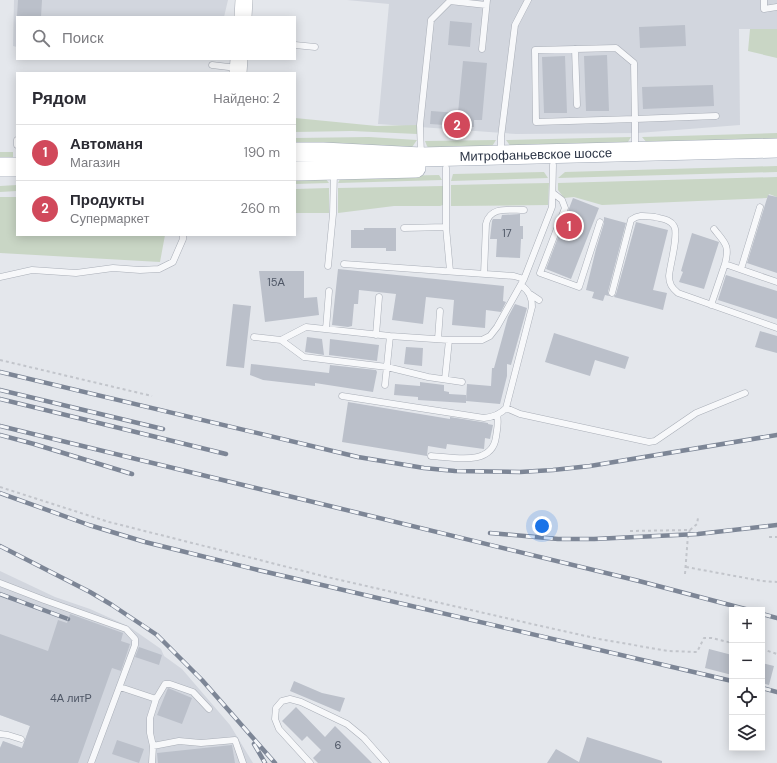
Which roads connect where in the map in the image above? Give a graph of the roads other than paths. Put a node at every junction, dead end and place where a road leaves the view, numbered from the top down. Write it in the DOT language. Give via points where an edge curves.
graph roads {
  1 [pos="244,0"];
  2 [pos="528,0"];
  3 [pos="764,0"];
  4 [pos="487,2"];
  5 [pos="777,7"];
  6 [pos="243,16"];
  7 [pos="296,45"];
  8 [pos="315,47"];
  9 [pos="482,49"];
  10 [pos="574,49"];
  11 [pos="212,65"];
  12 [pos="238,67"];
  13 [pos="577,105"];
  14 [pos="716,116"];
  15 [pos="635,119"];
  16 [pos="777,148"];
  17 [pos="296,152"];
  18 [pos="635,152"];
  19 [pos="501,155"];
  20 [pos="421,157"];
  21 [pos="777,159"];
  22 [pos="553,165"];
  23 [pos="0,167"];
  24 [pos="16,167"];
  25 [pos="446,168"];
  26 [pos="334,170"];
  27 [pos="296,171"];
  28 [pos="0,179"];
  29 [pos="16,179"];
  30 [pos="553,193"];
  31 [pos="760,207"];
  32 [pos="524,210"];
  33 [pos="600,222"];
  34 [pos="446,227"];
  35 [pos="404,228"];
  36 [pos="714,229"];
  37 [pos="183,236"];
  38 [pos="344,264"];
  39 [pos="725,264"];
  40 [pos="328,266"];
  41 [pos="741,269"];
  42 [pos="450,272"];
  43 [pos="484,274"];
  44 [pos="0,277"];
  45 [pos="522,282"];
  46 [pos="777,282"];
  47 [pos="329,290"];
  48 [pos="612,293"];
  49 [pos="530,294"];
  50 [pos="379,297"];
  51 [pos="539,300"];
  52 [pos="711,305"];
  53 [pos="440,311"];
  54 [pos="777,328"];
  55 [pos="326,329"];
  56 [pos="376,335"];
  57 [pos="390,336"];
  58 [pos="254,338"];
  59 [pos="438,339"];
  60 [pos="281,340"];
  61 [pos="449,340"];
  62 [pos="387,368"];
  63 [pos="445,380"];
  64 [pos="462,382"];
  65 [pos="385,385"];
  66 [pos="746,393"];
  67 [pos="342,396"];
  68 [pos="506,408"];
  69 [pos="497,415"];
  70 [pos="431,456"];
  71 [pos="0,583"];
  72 [pos="120,687"];
  73 [pos="156,699"];
  74 [pos="209,709"];
  75 [pos="0,734"];
  76 [pos="21,739"];
  77 [pos="153,746"];
  78 [pos="90,763"];
  79 [pos="152,763"];
  80 [pos="243,763"];
  81 [pos="310,763"];
  82 [pos="386,763"];
  1 -- 6 [label="street"];
  2 -- 19 [label="lane" via="515,25"];
  3 -- 5 [label="lane" via="764,9"];
  4 -- 9 [label="lane"];
  4 -- 20 [label="lane" via="450,1 431,20 420,125"];
  7 -- 8 [label="lane"];
  10 -- 13 [label="lane"];
  10 -- 15 [label="lane" via="616,48 634,63"];
  10 -- 15 [label="lane" via="535,50 536,122"];
  11 -- 12 [label="lane"];
  14 -- 15 [label="lane"];
  15 -- 18 [label="lane"];
  16 -- 18 [label="main road, Митрофаньевское шоссе"];
  17 -- 20 [label="main road, Митрофаньевское шоссе"];
  18 -- 19 [label="main road, Митрофаньевское шоссе"];
  19 -- 20 [label="main road, Митрофаньевское шоссе"];
  21 -- 22 [label="main road, Митрофаньевское шоссе"];
  22 -- 25 [label="main road, Митрофаньевское шоссе"];
  22 -- 30 [label="lane"];
  23 -- 24 [label="main road"];
  25 -- 26 [label="main road, Митрофаньевское шоссе"];
  25 -- 34 [label="lane"];
  26 -- 27 [label="main road, Митрофаньевское шоссе"];
  26 -- 40 [label="lane"];
  28 -- 29 [label="main road"];
  30 -- 33 [label="lane" via="562,200 565,208 540,273 580,288"];
  30 -- 45 [label="lane" via="552,208"];
  31 -- 41 [label="lane"];
  32 -- 43 [label="lane" via="497,211 488,217"];
  34 -- 35 [label="lane"];
  34 -- 42 [label="lane"];
  36 -- 39 [label="lane" via="727,248"];
  37 -- 44 [label="lane" via="173,262 159,269 113,268 76,273 32,270"];
  38 -- 42 [label="lane"];
  39 -- 41 [label="lane"];
  39 -- 52 [label="lane"];
  41 -- 46 [label="lane"];
  42 -- 43 [label="lane"];
  43 -- 45 [label="lane" via="514,276"];
  45 -- 49 [label="lane"];
  45 -- 61 [label="lane" via="490,336 482,340"];
  47 -- 55 [label="lane"];
  48 -- 52 [label="lane" via="631,220 642,215 664,219 675,227 669,276 672,288 678,293"];
  49 -- 51 [label="lane"];
  49 -- 68 [label="lane" via="532,307"];
  50 -- 56 [label="lane"];
  52 -- 54 [label="lane"];
  53 -- 59 [label="lane"];
  55 -- 56 [label="lane"];
  55 -- 60 [label="lane" via="306,327"];
  56 -- 57 [label="lane"];
  57 -- 59 [label="lane"];
  57 -- 62 [label="lane"];
  58 -- 60 [label="lane"];
  59 -- 61 [label="lane"];
  60 -- 62 [label="lane" via="304,357"];
  61 -- 63 [label="lane"];
  62 -- 63 [label="lane"];
  62 -- 65 [label="lane"];
  63 -- 64 [label="lane"];
  66 -- 68 [label="lane" via="696,413 655,441 649,442 520,414"];
  67 -- 69 [label="lane" via="484,418"];
  68 -- 69 [label="lane"];
  69 -- 70 [label="lane" via="496,440 493,447 482,457"];
  71 -- 72 [label="lane" via="126,629 132,634 135,645"];
  72 -- 73 [label="lane"];
  72 -- 78 [label="lane"];
  73 -- 74 [label="lane" via="165,684 170,684 193,692"];
  73 -- 77 [label="lane" via="150,718"];
  75 -- 76 [label="lane"];
  77 -- 79 [label="lane"];
  77 -- 80 [label="lane" via="179,741 201,743 235,740"];
  81 -- 82 [label="lane" via="279,729 275,719 276,708 282,701 290,699 301,702 347,724 364,738"];
}
